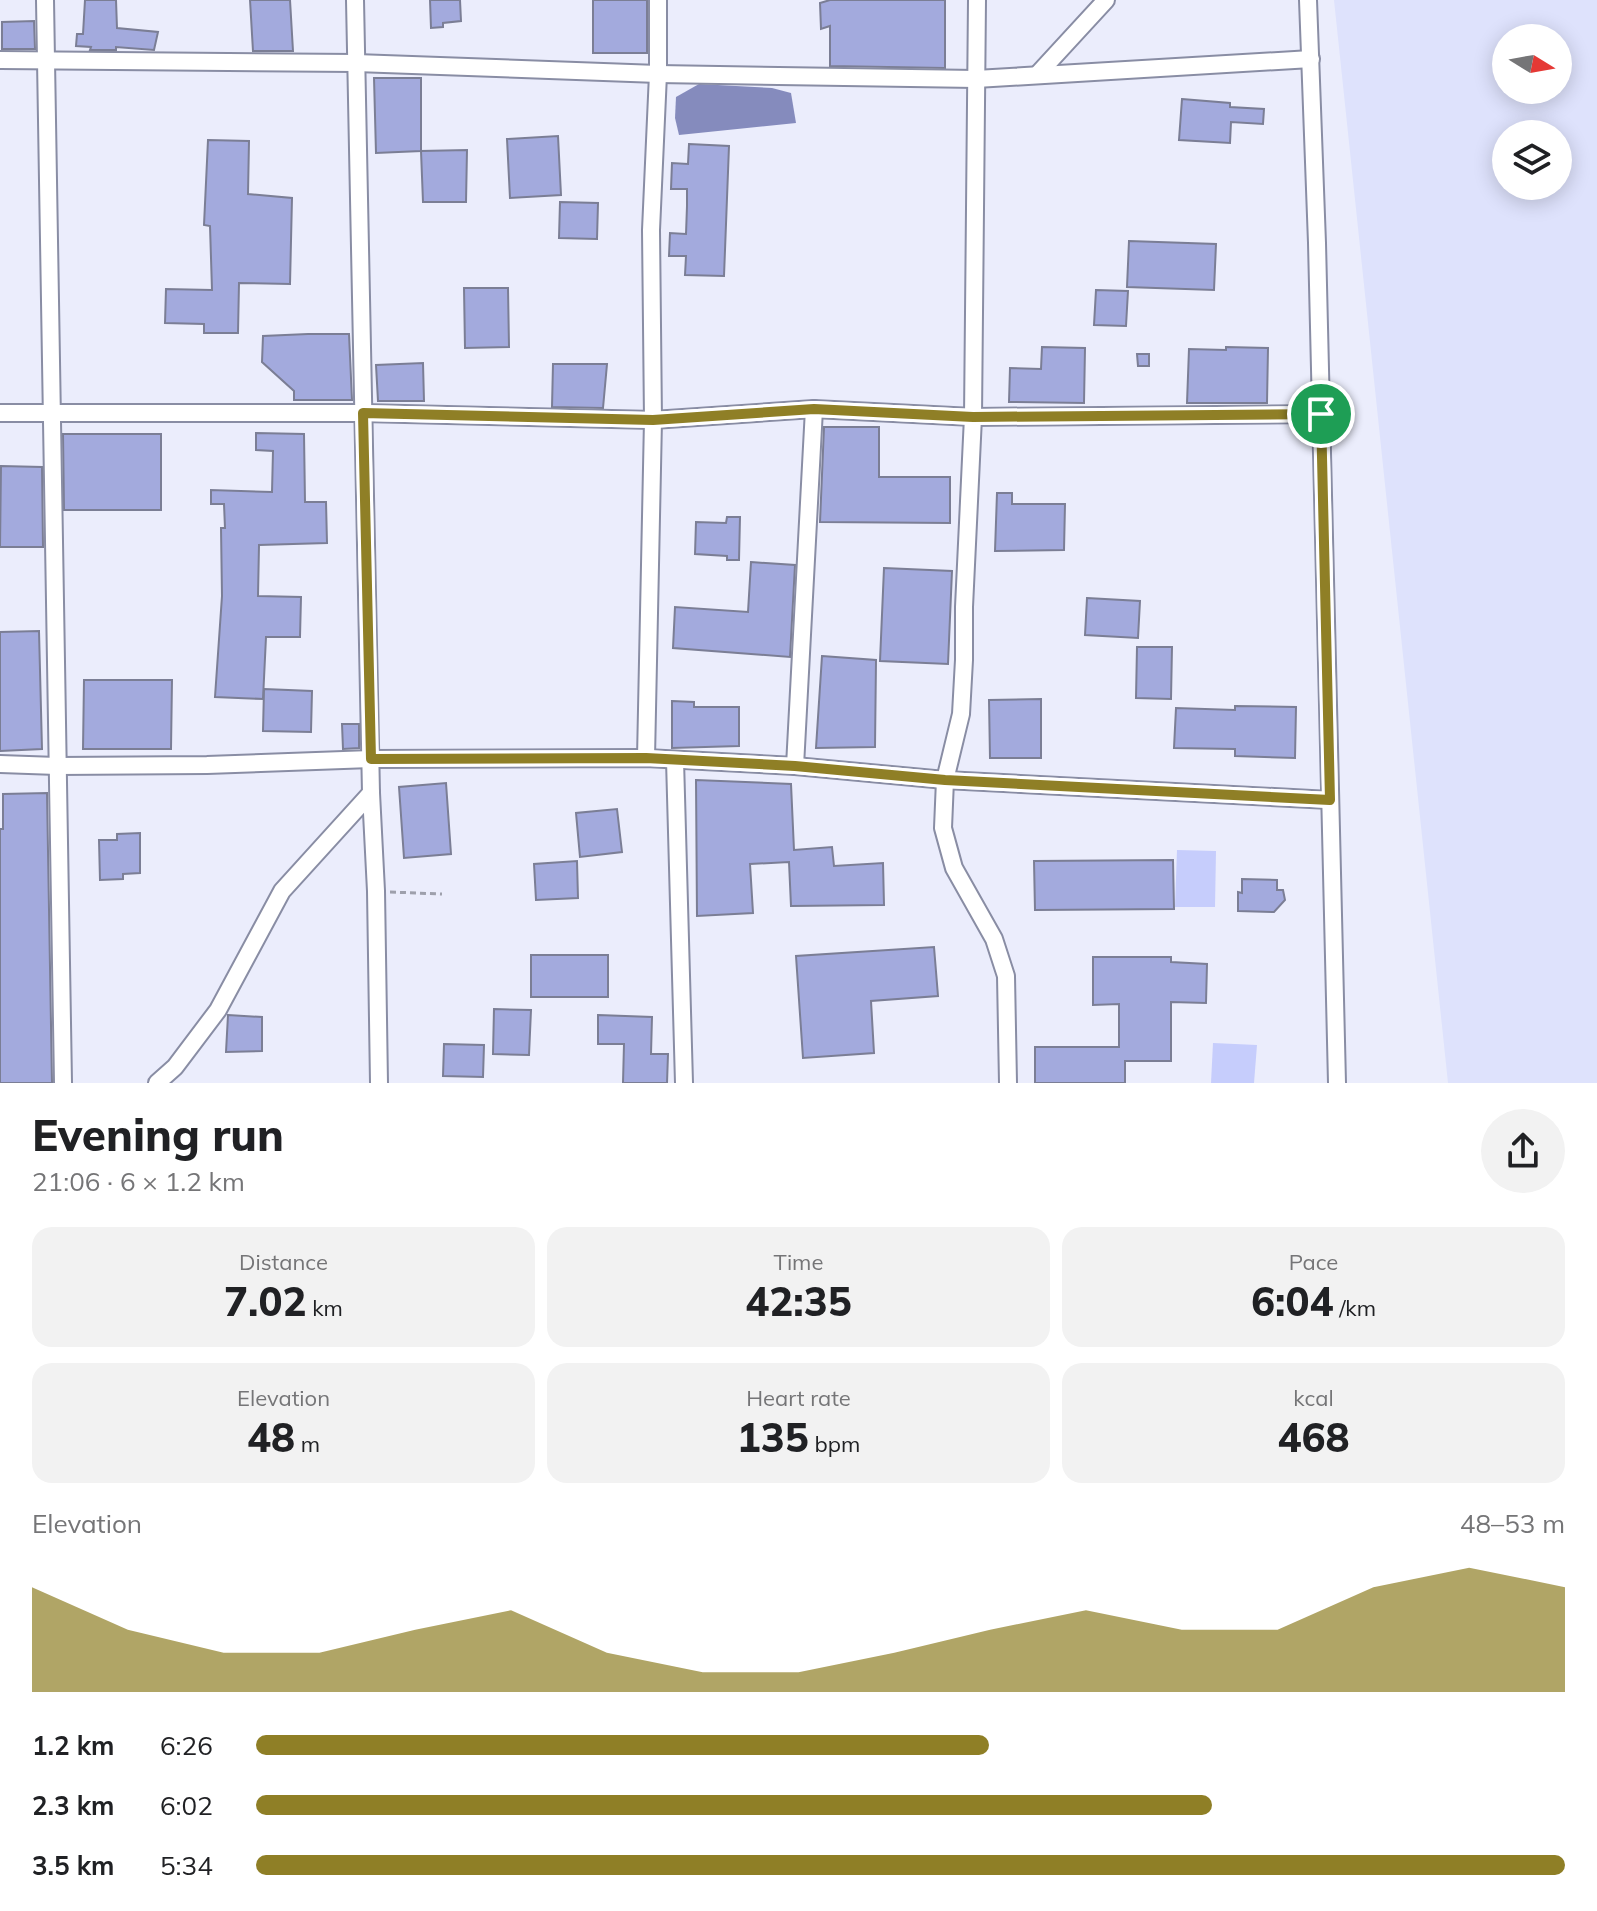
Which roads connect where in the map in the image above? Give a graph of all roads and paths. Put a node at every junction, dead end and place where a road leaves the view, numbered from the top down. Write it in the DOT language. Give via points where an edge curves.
graph roads {
  1 [pos="45,0"];
  2 [pos="355,0"];
  3 [pos="658,0"];
  4 [pos="977,0"];
  5 [pos="1106,0"];
  6 [pos="1308,0"];
  7 [pos="1311,59"];
  8 [pos="0,60"];
  9 [pos="46,60"];
  10 [pos="356,63"];
  11 [pos="658,74"];
  12 [pos="1037,75"];
  13 [pos="976,79"];
  14 [pos="814,409"];
  15 [pos="0,413"];
  16 [pos="363,413"];
  17 [pos="51,414"];
  18 [pos="1321,414"];
  19 [pos="973,417"];
  20 [pos="653,420"];
  21 [pos="646,758"];
  22 [pos="371,759"];
  23 [pos="675,760"];
  24 [pos="0,764"];
  25 [pos="57,766"];
  26 [pos="795,766"];
  27 [pos="945,780"];
  28 [pos="371,793"];
  29 [pos="1330,800"];
  30 [pos="376,891"];
  31 [pos="442,894"];
  32 [pos="63,1083"];
  33 [pos="157,1083"];
  34 [pos="379,1083"];
  35 [pos="684,1083"];
  36 [pos="1008,1083"];
  37 [pos="1337,1083"];
  1 -- 9 [label="street"];
  2 -- 10 [label="street"];
  3 -- 11 [label="street"];
  4 -- 13 [label="street"];
  5 -- 12 [label="street"];
  6 -- 7 [label="street"];
  7 -- 12 [label="street"];
  7 -- 18 [label="street"];
  8 -- 9 [label="street"];
  9 -- 10 [label="street"];
  9 -- 17 [label="street"];
  10 -- 11 [label="street"];
  10 -- 16 [label="street"];
  11 -- 13 [label="street"];
  11 -- 20 [label="street" via="651,230"];
  12 -- 13 [label="street"];
  13 -- 19 [label="street"];
  14 -- 19 [label="street"];
  14 -- 20 [label="street"];
  14 -- 26 [label="street"];
  15 -- 17 [label="street"];
  16 -- 17 [label="street"];
  16 -- 20 [label="street"];
  16 -- 22 [label="street"];
  17 -- 25 [label="street"];
  18 -- 19 [label="street"];
  18 -- 29 [label="street"];
  19 -- 27 [label="street" via="961,714"];
  20 -- 21 [label="street"];
  21 -- 22 [label="street"];
  21 -- 23 [label="street"];
  22 -- 25 [label="street"];
  22 -- 28 [label="street"];
  23 -- 26 [label="street"];
  23 -- 35 [label="street"];
  24 -- 25 [label="street"];
  25 -- 32 [label="street"];
  26 -- 27 [label="street"];
  27 -- 29 [label="street"];
  27 -- 36 [label="street" via="943,828 948,851 994,939 1006,976"];
  28 -- 30 [label="street"];
  28 -- 33 [label="street" via="282,891 218,1010"];
  29 -- 37 [label="street"];
  30 -- 31 [label="path"];
  30 -- 34 [label="street"];
}
